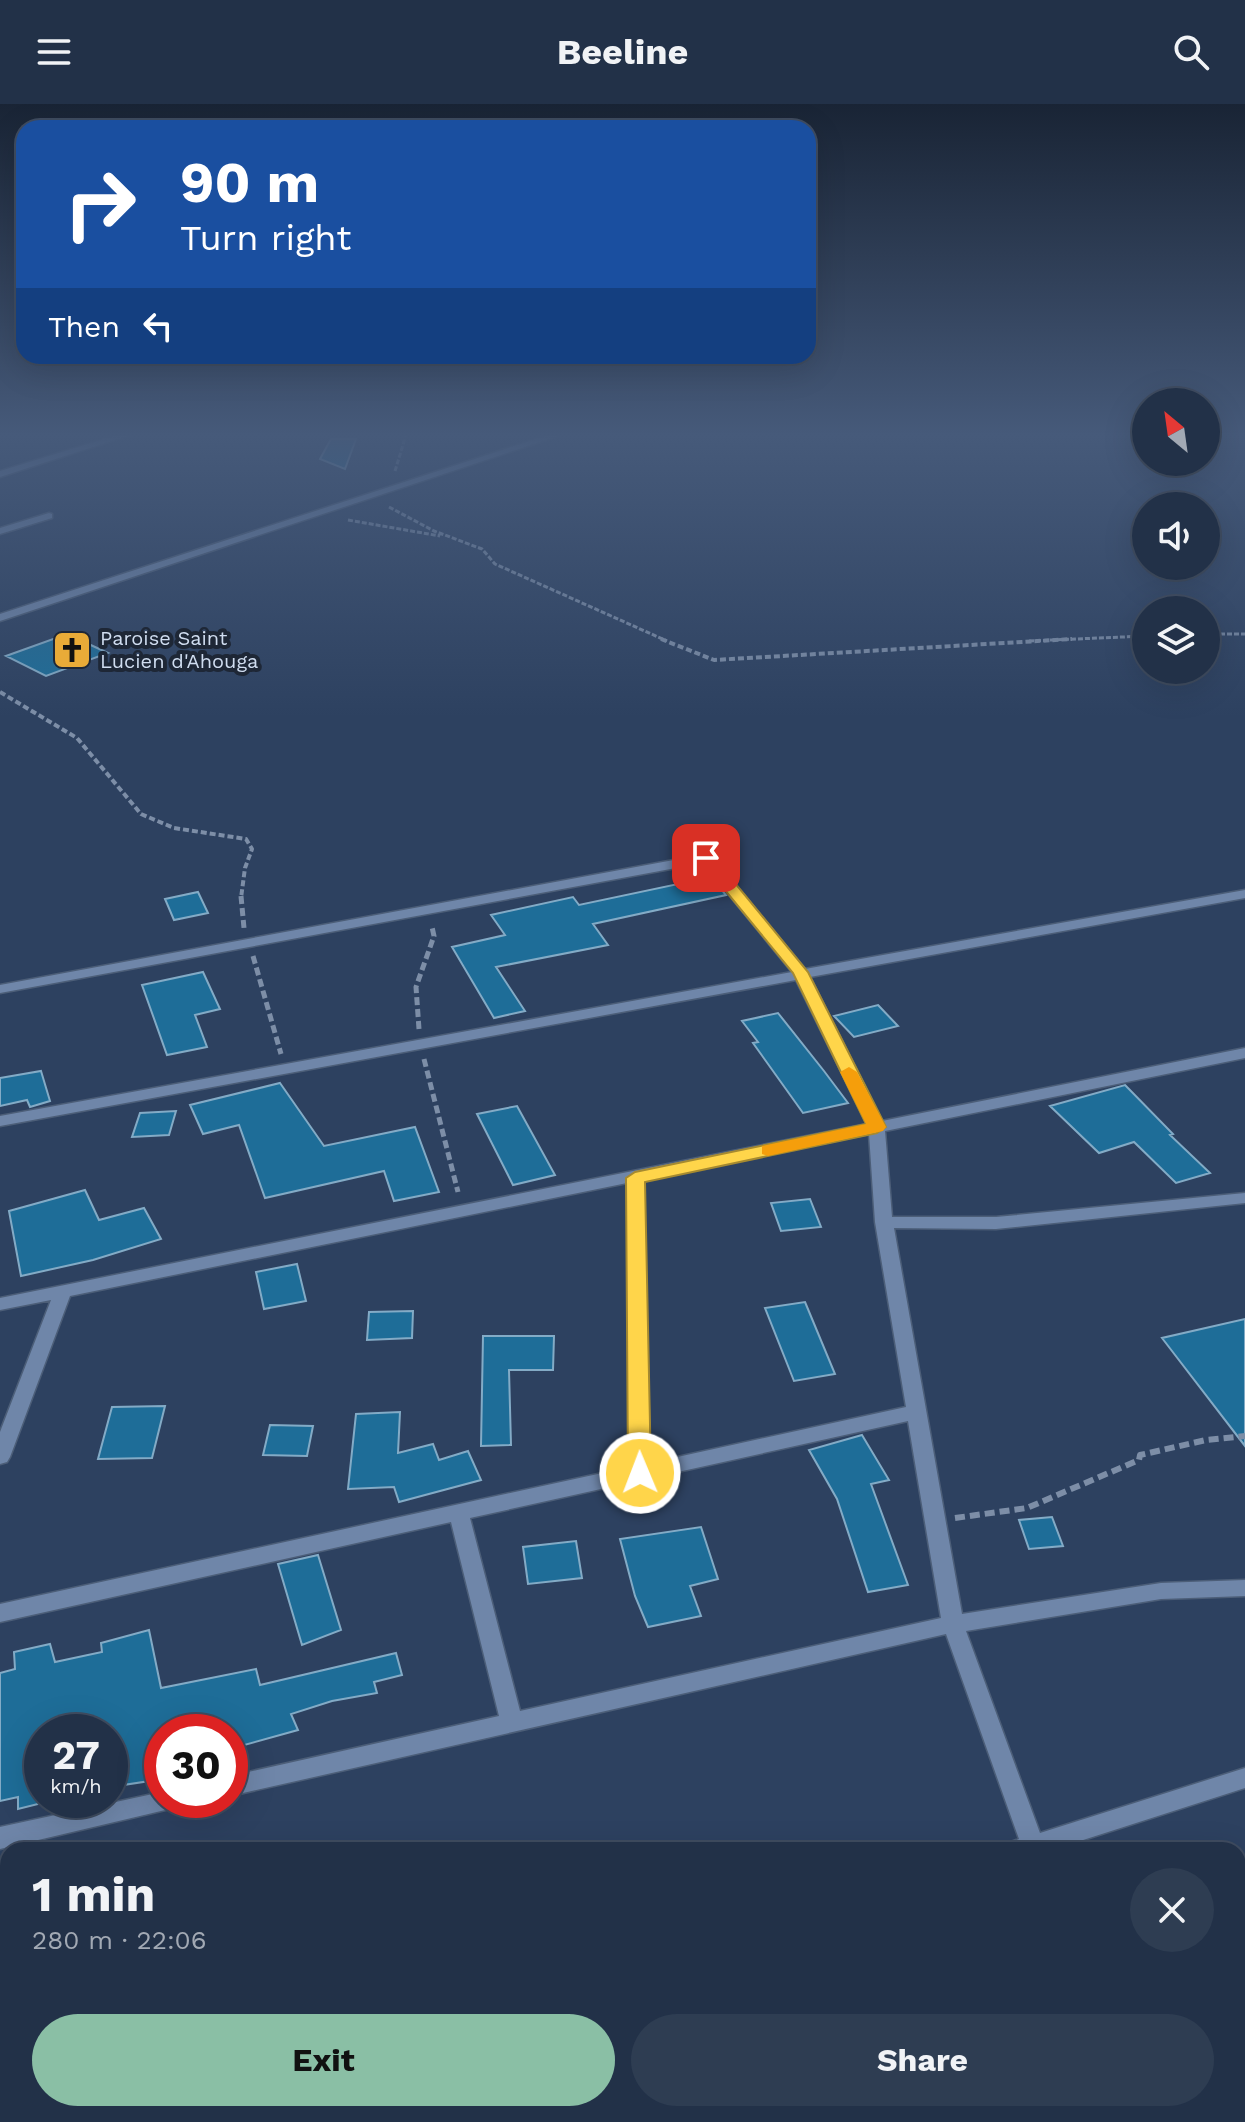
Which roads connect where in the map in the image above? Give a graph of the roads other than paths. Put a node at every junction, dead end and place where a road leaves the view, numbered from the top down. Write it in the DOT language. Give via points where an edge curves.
graph roads {
  1 [pos="268,529"];
  2 [pos="0,618"];
  3 [pos="1245,894"];
  4 [pos="800,972"];
  5 [pos="0,989"];
  6 [pos="1245,1053"];
  7 [pos="0,1121"];
  8 [pos="877,1127"];
  9 [pos="635,1178"];
  10 [pos="1245,1198"];
  11 [pos="884,1222"];
  12 [pos="62,1294"];
  13 [pos="0,1304"];
  14 [pos="916,1412"];
  15 [pos="0,1457"];
  16 [pos="640,1473"];
  17 [pos="459,1513"];
  18 [pos="1245,1588"];
  19 [pos="0,1613"];
  20 [pos="953,1624"];
  21 [pos="512,1723"];
  22 [pos="1245,1778"];
  23 [pos="248,1782"];
  24 [pos="144,1806"];
  25 [pos="0,1838"];
  26 [pos="1027,1842"];
  27 [pos="1050,1842"];
  1 -- 2 [label="street"];
  3 -- 4 [label="street"];
  4 -- 5 [label="street" via="706,858"];
  4 -- 7 [label="street"];
  4 -- 8 [label="street"];
  6 -- 8 [label="street"];
  8 -- 9 [label="street"];
  8 -- 11 [label="street"];
  9 -- 12 [label="street"];
  9 -- 16 [label="street"];
  10 -- 11 [label="street" via="996,1223"];
  11 -- 14 [label="street"];
  12 -- 13 [label="street"];
  12 -- 15 [label="street"];
  14 -- 16 [label="street"];
  14 -- 20 [label="street"];
  16 -- 17 [label="street"];
  17 -- 19 [label="street"];
  17 -- 21 [label="street"];
  18 -- 20 [label="street" via="1161,1591"];
  20 -- 21 [label="street"];
  20 -- 26 [label="street"];
  21 -- 23 [label="street"];
  22 -- 27 [label="street"];
  24 -- 25 [label="street"];
}
